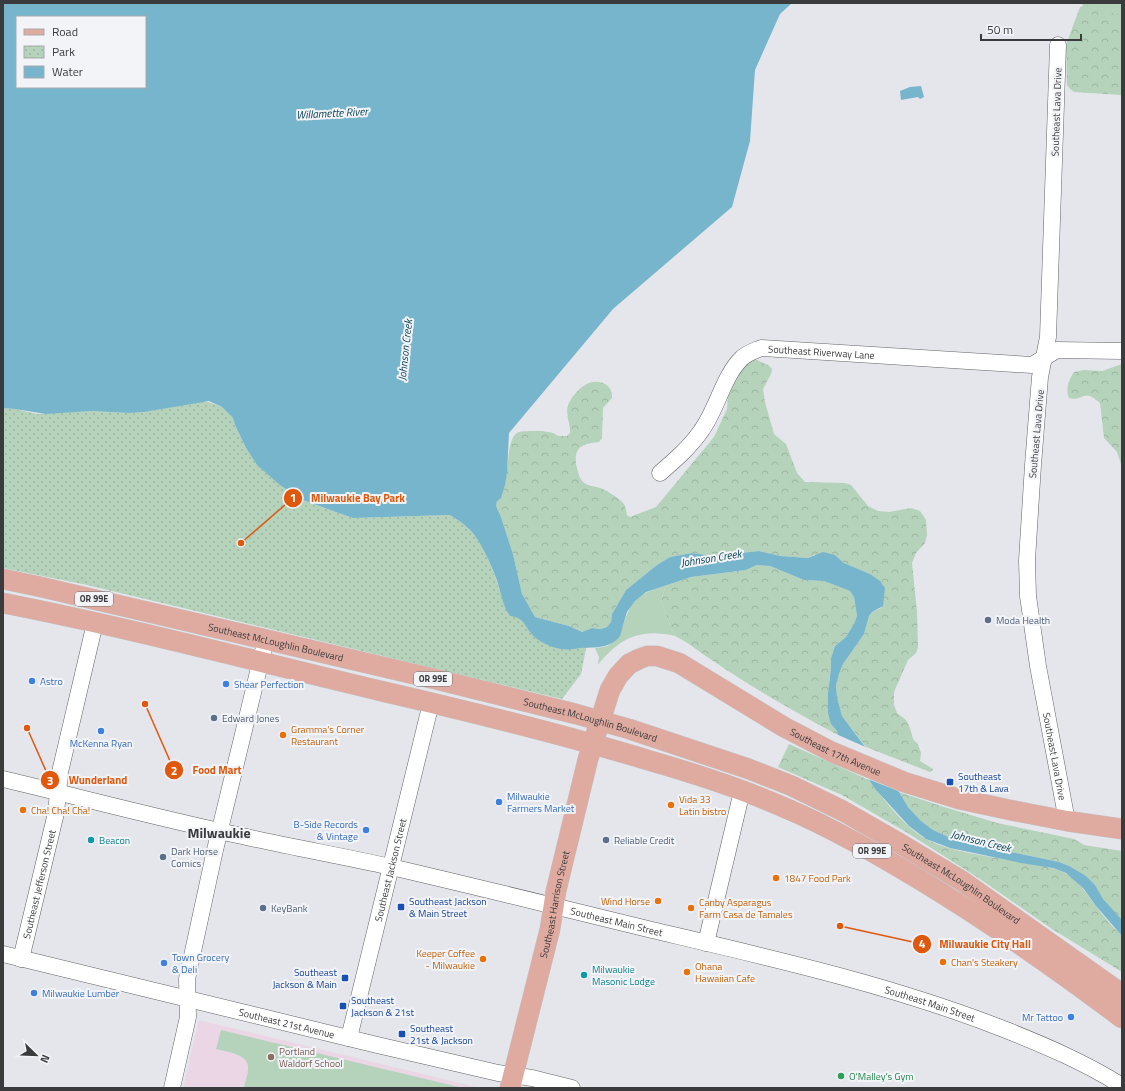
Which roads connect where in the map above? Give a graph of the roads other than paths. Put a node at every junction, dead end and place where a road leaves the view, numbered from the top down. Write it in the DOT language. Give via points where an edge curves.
graph roads {
  1 [pos="1058,45"];
  2 [pos="1122,351"];
  3 [pos="1043,358"];
  4 [pos="660,473"];
  5 [pos="3,579"];
  6 [pos="3,603"];
  7 [pos="95,623"];
  8 [pos="266,639"];
  9 [pos="261,662"];
  10 [pos="431,703"];
  11 [pos="600,721"];
  12 [pos="593,743"];
  13 [pos="3,779"];
  14 [pos="742,791"];
  15 [pos="58,792"];
  16 [pos="1067,821"];
  17 [pos="1122,829"];
  18 [pos="220,831"];
  19 [pos="392,868"];
  20 [pos="554,905"];
  21 [pos="706,943"];
  22 [pos="3,954"];
  23 [pos="21,959"];
  24 [pos="1122,994"];
  25 [pos="187,999"];
  26 [pos="1122,1018"];
  27 [pos="350,1038"];
  28 [pos="512,1082"];
  29 [pos="1122,1086"];
  30 [pos="172,1088"];
  31 [pos="572,1088"];
  1 -- 3 [label="street, Southeast Lava Drive" via="1048,337"];
  2 -- 3 [label="street, Southeast Riverway Lane" via="1057,350"];
  3 -- 4 [label="street, Southeast Riverway Lane" via="1032,365 761,348 742,357 702,430"];
  3 -- 16 [label="street, Southeast Lava Drive" via="1027,560 1028,596 1038,666"];
  5 -- 8 [label="main road, Southeast McLoughlin Boulevard / OR 99E"];
  6 -- 7 [label="main road, Southeast McLoughlin Boulevard / OR 99E"];
  7 -- 9 [label="main road, Southeast McLoughlin Boulevard / OR 99E"];
  7 -- 15 [label="street, Southeast Jefferson Street" via="60,772"];
  8 -- 9 [label="street"];
  8 -- 11 [label="main road, Southeast McLoughlin Boulevard / OR 99E"];
  9 -- 10 [label="main road, Southeast McLoughlin Boulevard / OR 99E"];
  9 -- 18 [label="street"];
  10 -- 12 [label="main road, Southeast McLoughlin Boulevard / OR 99E"];
  10 -- 19 [label="street, Southeast Jackson Street"];
  11 -- 12 [label="main road, Southeast Harrison Street"];
  11 -- 16 [label="main road, Southeast 17th Avenue" via="610,690 618,676 629,664 638,659 657,656 679,663 750,707 832,752 904,782 959,799"];
  11 -- 24 [label="main road, Southeast McLoughlin Boulevard / OR 99E" via="749,769 792,786 843,811 962,882"];
  12 -- 14 [label="main road, Southeast McLoughlin Boulevard / OR 99E"];
  12 -- 20 [label="main road, Southeast Harrison Street"];
  13 -- 15 [label="street, Southeast Main Street"];
  14 -- 21 [label="street"];
  14 -- 26 [label="main road, Southeast McLoughlin Boulevard / OR 99E" via="821,824 902,869 1030,951"];
  15 -- 18 [label="street, Southeast Main Street"];
  15 -- 23 [label="street, Southeast Jefferson Street" via="56,813"];
  16 -- 17 [label="main road, Southeast 17th Avenue"];
  18 -- 19 [label="street, Southeast Main Street"];
  18 -- 25 [label="street" via="187,979"];
  19 -- 20 [label="street, Southeast Main Street"];
  19 -- 27 [label="street, Southeast Jackson Street"];
  20 -- 21 [label="street, Southeast Main Street"];
  20 -- 28 [label="main road, Southeast Harrison Street"];
  21 -- 29 [label="street, Southeast Main Street" via="922,999 1057,1052"];
  22 -- 23 [label="street, Southeast 21st Avenue"];
  23 -- 25 [label="street, Southeast 21st Avenue"];
  25 -- 27 [label="street, Southeast 21st Avenue"];
  25 -- 30 [label="street" via="188,1017"];
  27 -- 28 [label="street, Southeast 21st Avenue" via="498,1073"];
  28 -- 31 [label="street, Southeast 21st Avenue" via="532,1078"];
}
